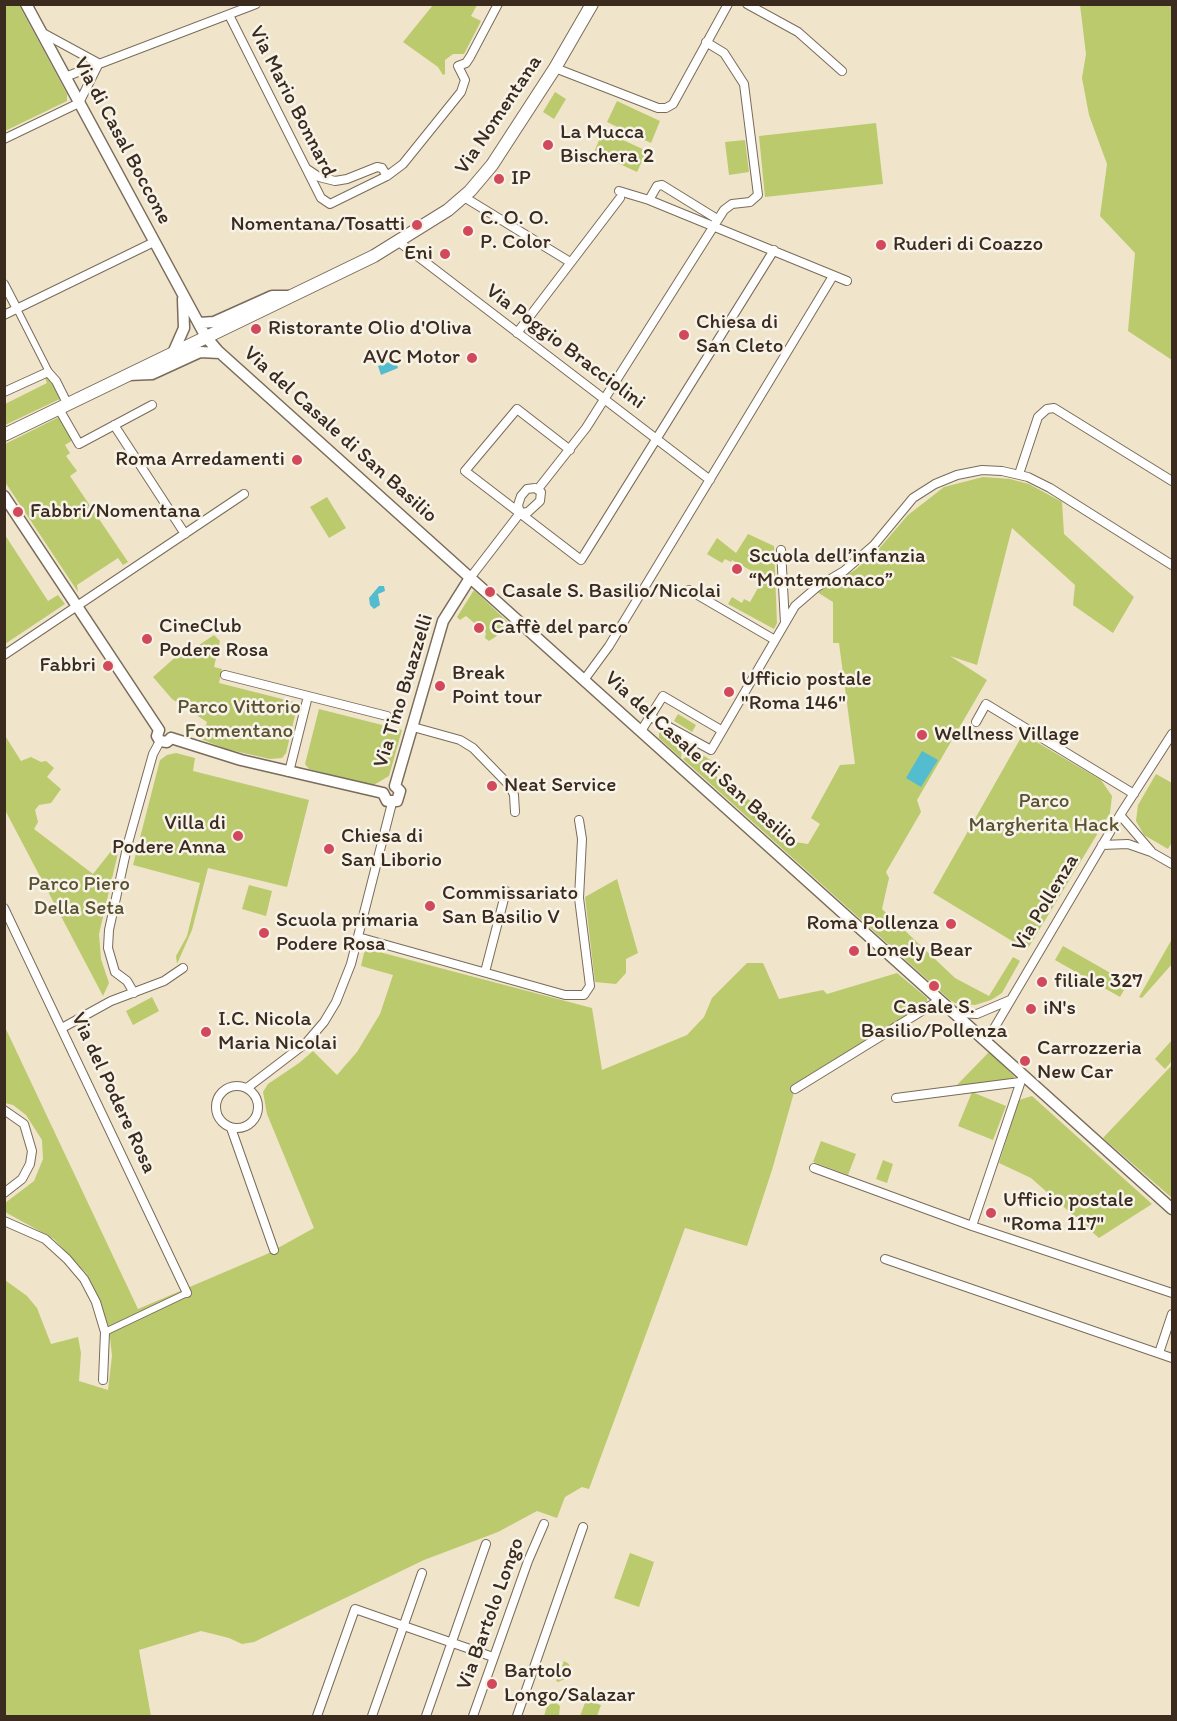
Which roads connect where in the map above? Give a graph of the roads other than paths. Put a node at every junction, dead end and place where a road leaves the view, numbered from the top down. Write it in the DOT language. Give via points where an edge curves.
graph roads {
  1 [pos="26,4"];
  2 [pos="256,4"];
  3 [pos="498,4"];
  4 [pos="592,4"];
  5 [pos="728,4"];
  6 [pos="747,4"];
  7 [pos="229,15"];
  8 [pos="40,31"];
  9 [pos="706,42"];
  10 [pos="98,64"];
  11 [pos="555,68"];
  12 [pos="842,71"];
  13 [pos="66,77"];
  14 [pos="79,103"];
  15 [pos="4,139"];
  16 [pos="304,166"];
  17 [pos="387,176"];
  18 [pos="464,197"];
  19 [pos="649,200"];
  20 [pos="715,223"];
  21 [pos="154,242"];
  22 [pos="399,242"];
  23 [pos="774,250"];
  24 [pos="570,262"];
  25 [pos="833,276"];
  26 [pos="847,281"];
  27 [pos="4,284"];
  28 [pos="183,296"];
  29 [pos="291,296"];
  30 [pos="17,309"];
  31 [pos="4,315"];
  32 [pos="199,323"];
  33 [pos="517,333"];
  34 [pos="206,337"];
  35 [pos="173,353"];
  36 [pos="221,354"];
  37 [pos="49,372"];
  38 [pos="129,375"];
  39 [pos="4,392"];
  40 [pos="605,400"];
  41 [pos="152,405"];
  42 [pos="64,407"];
  43 [pos="114,425"];
  44 [pos="4,435"];
  45 [pos="656,439"];
  46 [pos="570,450"];
  47 [pos="1019,474"];
  48 [pos="710,480"];
  49 [pos="1173,481"];
  50 [pos="538,489"];
  51 [pos="244,495"];
  52 [pos="4,496"];
  53 [pos="520,513"];
  54 [pos="184,534"];
  55 [pos="781,550"];
  56 [pos="1173,565"];
  57 [pos="470,578"];
  58 [pos="689,590"];
  59 [pos="76,607"];
  60 [pos="785,623"];
  61 [pos="775,640"];
  62 [pos="4,655"];
  63 [pos="225,675"];
  64 [pos="584,680"];
  65 [pos="308,696"];
  66 [pos="387,716"];
  67 [pos="651,717"];
  68 [pos="976,722"];
  69 [pos="413,727"];
  70 [pos="722,730"];
  71 [pos="641,731"];
  72 [pos="1173,734"];
  73 [pos="163,736"];
  74 [pos="289,772"];
  75 [pos="395,786"];
  76 [pos="383,793"];
  77 [pos="1134,794"];
  78 [pos="392,802"];
  79 [pos="515,812"];
  80 [pos="1120,815"];
  81 [pos="579,820"];
  82 [pos="1102,845"];
  83 [pos="1151,852"];
  84 [pos="1173,864"];
  85 [pos="506,891"];
  86 [pos="4,908"];
  87 [pos="358,937"];
  88 [pos="183,968"];
  89 [pos="485,972"];
  90 [pos="134,993"];
  91 [pos="1010,999"];
  92 [pos="938,1001"];
  93 [pos="952,1012"];
  94 [pos="62,1028"];
  95 [pos="986,1042"];
  96 [pos="1025,1080"];
  97 [pos="247,1088"];
  98 [pos="795,1089"];
  99 [pos="896,1098"];
  100 [pos="4,1110"];
  101 [pos="231,1128"];
  102 [pos="814,1168"];
  103 [pos="4,1193"];
  104 [pos="1173,1209"];
  105 [pos="4,1221"];
  106 [pos="972,1226"];
  107 [pos="274,1250"];
  108 [pos="885,1259"];
  109 [pos="187,1293"];
  110 [pos="1173,1293"];
  111 [pos="1173,1314"];
  112 [pos="105,1332"];
  113 [pos="1159,1353"];
  114 [pos="1173,1358"];
  115 [pos="103,1380"];
  116 [pos="544,1524"];
  117 [pos="583,1527"];
  118 [pos="486,1544"];
  119 [pos="422,1573"];
  120 [pos="405,1627"];
  121 [pos="452,1643"];
  122 [pos="493,1657"];
  123 [pos="317,1716"];
  124 [pos="372,1716"];
  125 [pos="426,1716"];
  126 [pos="473,1716"];
  127 [pos="517,1716"];
  1 -- 8 [label="street, Via di Casal Boccone"];
  2 -- 7 [label="street"];
  3 -- 17 [label="street" via="470,57 458,66 465,83 459,96 402,166"];
  4 -- 11 [label="main road, Via Nomentana"];
  5 -- 9 [label="street"];
  6 -- 12 [label="street" via="798,32"];
  7 -- 10 [label="street"];
  7 -- 16 [label="street, Via Mario Bonnard"];
  8 -- 10 [label="street"];
  8 -- 13 [label="street, Via di Casal Boccone"];
  9 -- 11 [label="street" via="673,104 666,108"];
  9 -- 20 [label="street" via="724,53 744,84 758,195 750,202 727,206"];
  10 -- 13 [label="street"];
  10 -- 14 [label="street"];
  11 -- 18 [label="main road, Via Nomentana" via="492,165"];
  13 -- 14 [label="street, Via di Casal Boccone"];
  14 -- 15 [label="street"];
  14 -- 21 [label="street, Via di Casal Boccone"];
  16 -- 17 [label="street" via="319,177 335,181 376,167 381,167"];
  16 -- 17 [label="street, Via Mario Bonnard" via="326,204"];
  18 -- 22 [label="main road, Via Nomentana"];
  18 -- 24 [label="street"];
  19 -- 20 [label="street"];
  19 -- 20 [label="street" via="657,186 662,185"];
  19 -- 24 [label="street" via="619,195"];
  20 -- 23 [label="street"];
  20 -- 40 [label="street"];
  21 -- 28 [label="street, Via di Casal Boccone"];
  21 -- 30 [label="street"];
  22 -- 29 [label="main road, Via Nomentana"];
  22 -- 33 [label="street, Via Poggio Bracciolini"];
  23 -- 25 [label="street"];
  23 -- 45 [label="street"];
  24 -- 33 [label="street"];
  25 -- 26 [label="street"];
  25 -- 48 [label="street"];
  27 -- 30 [label="street"];
  28 -- 32 [label="street, Via di Casal Boccone"];
  28 -- 35 [label="street, Via di Casal Boccone" via="184,328"];
  29 -- 32 [label="street, Via Nomentana" via="272,296 214,322"];
  29 -- 34 [label="main road, Via Nomentana"];
  30 -- 31 [label="street"];
  30 -- 37 [label="street"];
  32 -- 34 [label="street, Via di Casal Boccone"];
  33 -- 40 [label="street, Via Poggio Bracciolini"];
  34 -- 35 [label="main road, Via Nomentana"];
  34 -- 36 [label="street, Via del Casale di San Basilio"];
  35 -- 38 [label="main road, Via Nomentana"];
  36 -- 38 [label="street, Via Nomentana" via="200,352 152,374"];
  36 -- 57 [label="street, Via del Casale di San Basilio"];
  37 -- 39 [label="street"];
  37 -- 42 [label="street"];
  38 -- 42 [label="main road, Via Nomentana"];
  40 -- 45 [label="street, Via Poggio Bracciolini"];
  40 -- 46 [label="street"];
  41 -- 43 [label="street"];
  42 -- 43 [label="street" via="79,444"];
  42 -- 44 [label="main road, Via Nomentana"];
  43 -- 54 [label="street"];
  45 -- 48 [label="street, Via Poggio Bracciolini"];
  45 -- 53 [label="street" via="581,560"];
  46 -- 50 [label="street"];
  46 -- 53 [label="street" via="517,409 465,471"];
  47 -- 49 [label="street" via="1038,417 1054,408"];
  47 -- 56 [label="street" via="1050,488"];
  47 -- 60 [label="street" via="982,470 957,475 926,489 913,498 855,562 807,594"];
  48 -- 64 [label="street" via="609,646"];
  50 -- 53 [label="street" via="540,501 531,511"];
  50 -- 53 [label="street" via="529,488 520,496"];
  51 -- 54 [label="street"];
  52 -- 59 [label="street"];
  53 -- 57 [label="street"];
  54 -- 59 [label="street"];
  55 -- 60 [label="street"];
  57 -- 64 [label="street, Via del Casale di San Basilio"];
  57 -- 69 [label="street, Via Tino Buazzelli" via="443,621"];
  58 -- 61 [label="street"];
  59 -- 62 [label="street"];
  59 -- 73 [label="street"];
  60 -- 61 [label="street"];
  61 -- 70 [label="street"];
  63 -- 65 [label="street"];
  64 -- 71 [label="street, Via del Casale di San Basilio"];
  65 -- 66 [label="street"];
  65 -- 74 [label="street"];
  67 -- 70 [label="street" via="711,750"];
  67 -- 70 [label="street" via="663,696"];
  67 -- 71 [label="street"];
  68 -- 77 [label="street" via="986,704"];
  69 -- 75 [label="street, Via Tino Buazzelli"];
  69 -- 79 [label="street" via="460,740 473,748 510,786"];
  71 -- 92 [label="street, Via del Casale di San Basilio"];
  72 -- 77 [label="street, Via Pollenza"];
  73 -- 74 [label="street"];
  73 -- 90 [label="street" via="153,754 128,843 109,930 108,948 115,972"];
  74 -- 76 [label="street"];
  75 -- 76 [label="street" via="387,787"];
  75 -- 78 [label="street" via="401,795"];
  76 -- 78 [label="street"];
  77 -- 80 [label="street, Via Pollenza"];
  78 -- 87 [label="street"];
  80 -- 82 [label="street, Via Pollenza"];
  80 -- 83 [label="street"];
  81 -- 89 [label="street" via="579,898 588,992 572,997"];
  82 -- 83 [label="street" via="1128,844"];
  82 -- 91 [label="street, Via Pollenza"];
  83 -- 84 [label="street"];
  85 -- 89 [label="street"];
  86 -- 94 [label="street, Via del Podere Rosa"];
  87 -- 89 [label="street"];
  87 -- 97 [label="street" via="343,986 324,1022 296,1052"];
  88 -- 90 [label="street"];
  90 -- 94 [label="street"];
  91 -- 93 [label="street" via="977,1014"];
  91 -- 95 [label="street, Via Pollenza"];
  92 -- 93 [label="street, Via del Casale di San Basilio"];
  92 -- 98 [label="street"];
  93 -- 95 [label="street, Via del Casale di San Basilio"];
  94 -- 109 [label="street, Via del Podere Rosa"];
  95 -- 96 [label="street, Via del Casale di San Basilio"];
  96 -- 99 [label="street"];
  96 -- 104 [label="street, Via del Casale di San Basilio"];
  96 -- 106 [label="street" via="1016,1096"];
  97 -- 101 [label="street" via="257,1098 256,1118 245,1127"];
  97 -- 101 [label="street" via="233,1086 217,1099 220,1120"];
  100 -- 103 [label="street" via="26,1127 32,1151 22,1179"];
  101 -- 107 [label="street"];
  102 -- 106 [label="street"];
  105 -- 112 [label="street" via="42,1237 72,1263 92,1292"];
  106 -- 110 [label="street"];
  108 -- 113 [label="street"];
  109 -- 112 [label="street"];
  111 -- 113 [label="street"];
  112 -- 115 [label="street"];
  113 -- 114 [label="street"];
  116 -- 122 [label="street, Via Bartolo Longo"];
  117 -- 127 [label="street"];
  118 -- 121 [label="street"];
  119 -- 120 [label="street"];
  120 -- 121 [label="street"];
  120 -- 123 [label="street" via="355,1609"];
  120 -- 124 [label="street"];
  121 -- 122 [label="street"];
  121 -- 125 [label="street"];
  122 -- 126 [label="street, Via Bartolo Longo"];
}
